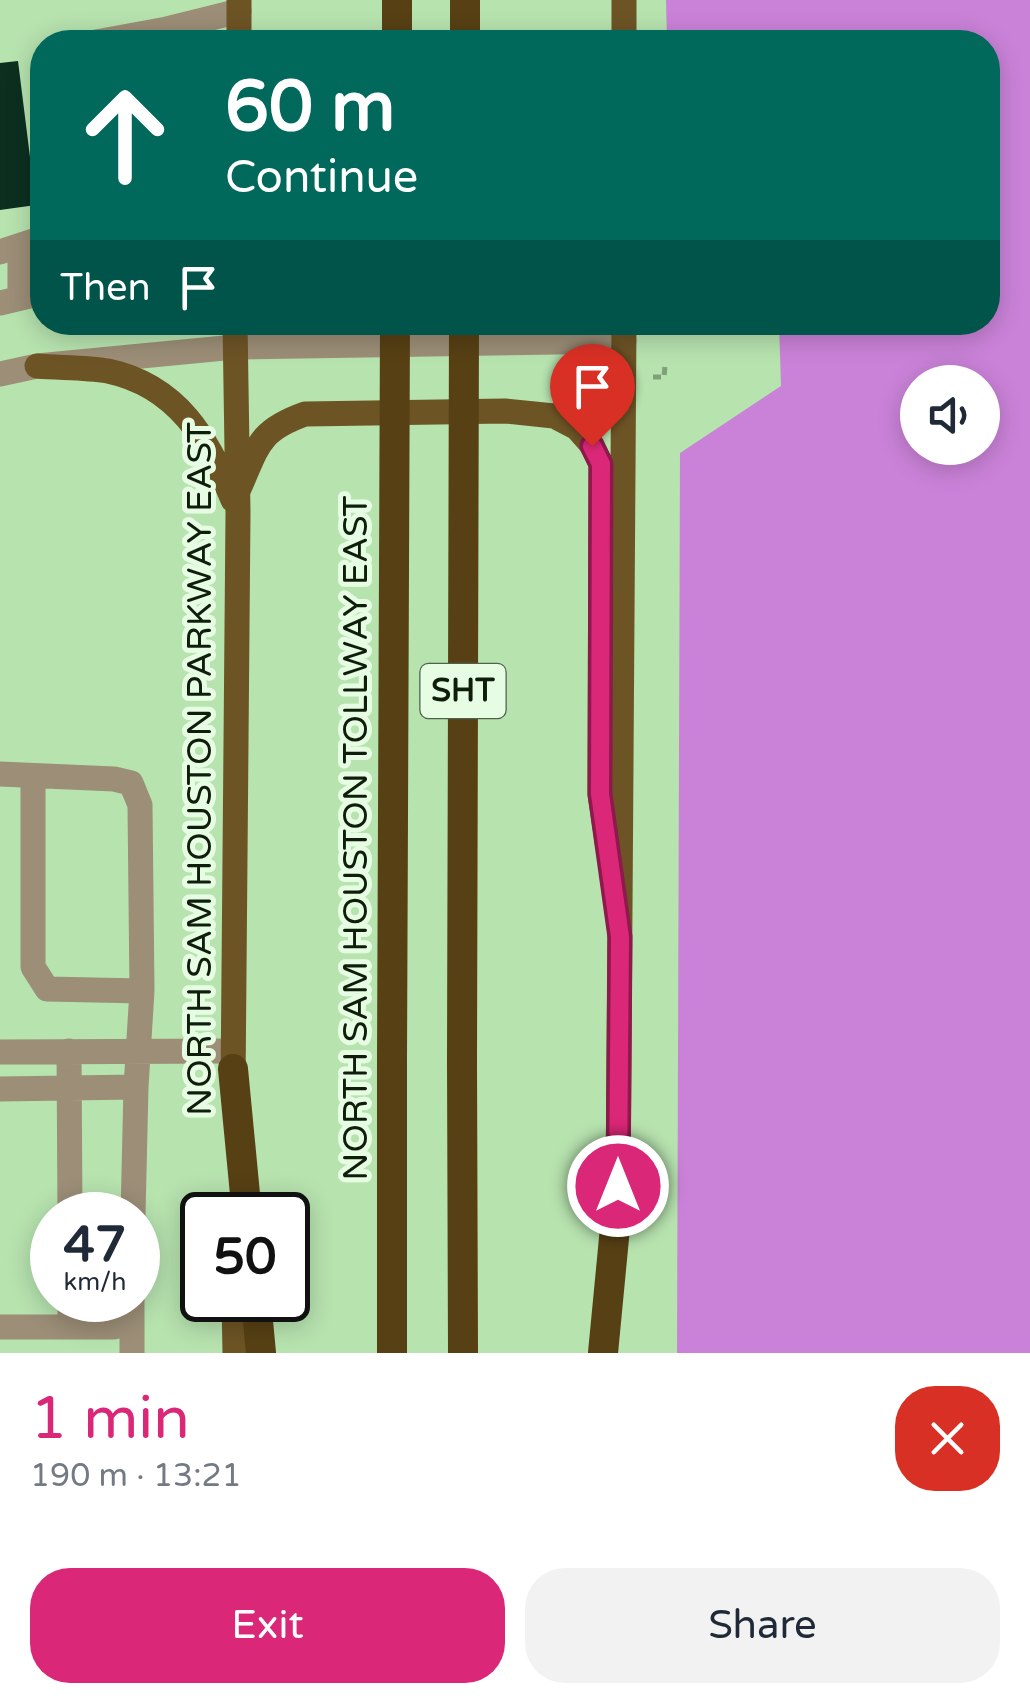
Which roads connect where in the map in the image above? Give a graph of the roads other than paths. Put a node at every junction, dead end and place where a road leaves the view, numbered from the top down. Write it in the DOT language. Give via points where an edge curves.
graph roads {
  1 [pos="397,0"];
  2 [pos="465,0"];
  3 [pos="624,0"];
  4 [pos="239,6"];
  5 [pos="181,30"];
  6 [pos="396,30"];
  7 [pos="465,30"];
  8 [pos="624,30"];
  9 [pos="21,246"];
  10 [pos="21,298"];
  11 [pos="235,335"];
  12 [pos="396,335"];
  13 [pos="464,335"];
  14 [pos="624,335"];
  15 [pos="37,366"];
  16 [pos="0,374"];
  17 [pos="238,502"];
  18 [pos="0,774"];
  19 [pos="33,776"];
  20 [pos="620,937"];
  21 [pos="142,991"];
  22 [pos="136,1050"];
  23 [pos="69,1051"];
  24 [pos="0,1052"];
  25 [pos="233,1060"];
  26 [pos="136,1087"];
  27 [pos="70,1088"];
  28 [pos="0,1089"];
  29 [pos="618,1186"];
  30 [pos="70,1192"];
  31 [pos="134,1192"];
  32 [pos="234,1192"];
  33 [pos="245,1192"];
  34 [pos="70,1322"];
  35 [pos="118,1322"];
  36 [pos="132,1322"];
  37 [pos="234,1322"];
  38 [pos="258,1322"];
  39 [pos="0,1327"];
  40 [pos="70,1327"];
  41 [pos="132,1353"];
  42 [pos="235,1353"];
  43 [pos="261,1353"];
  44 [pos="392,1353"];
  45 [pos="463,1353"];
  46 [pos="604,1353"];
  47 [pos="618,1353"];
  1 -- 6 [label="highway"];
  2 -- 7 [label="highway"];
  3 -- 8 [label="main road"];
  4 -- 5 [label="street"];
  9 -- 10 [label="street"];
  11 -- 15 [label="street"];
  11 -- 17 [label="main road, NORTH SAM HOUSTON PARKWAY EAST"];
  12 -- 44 [label="highway, NORTH SAM HOUSTON TOLLWAY EAST / SHT, bridge"];
  13 -- 45 [label="highway, SHT, bridge"];
  14 -- 20 [label="main road"];
  15 -- 16 [label="street"];
  15 -- 17 [label="main road" via="107,371 149,385 199,430"];
  17 -- 20 [label="main road" via="263,436 305,414 505,411 554,416 585,436 601,464 600,794"];
  17 -- 25 [label="main road, NORTH SAM HOUSTON PARKWAY EAST"];
  18 -- 19 [label="street"];
  19 -- 21 [label="street" via="131,784 140,805"];
  19 -- 21 [label="street" via="33,967 47,989"];
  20 -- 29 [label="main road"];
  21 -- 22 [label="street"];
  22 -- 23 [label="street"];
  22 -- 25 [label="street"];
  22 -- 26 [label="street"];
  23 -- 24 [label="street"];
  23 -- 27 [label="street"];
  25 -- 32 [label="main road, NORTH SAM HOUSTON PARKWAY EAST"];
  25 -- 33 [label="highway"];
  26 -- 27 [label="street"];
  26 -- 31 [label="street"];
  27 -- 28 [label="street"];
  27 -- 30 [label="street"];
  29 -- 46 [label="highway"];
  29 -- 47 [label="main road"];
  34 -- 40 [label="street"];
  35 -- 40 [label="street"];
  36 -- 41 [label="street"];
  37 -- 42 [label="main road"];
  38 -- 43 [label="highway"];
  39 -- 40 [label="street"];
}
